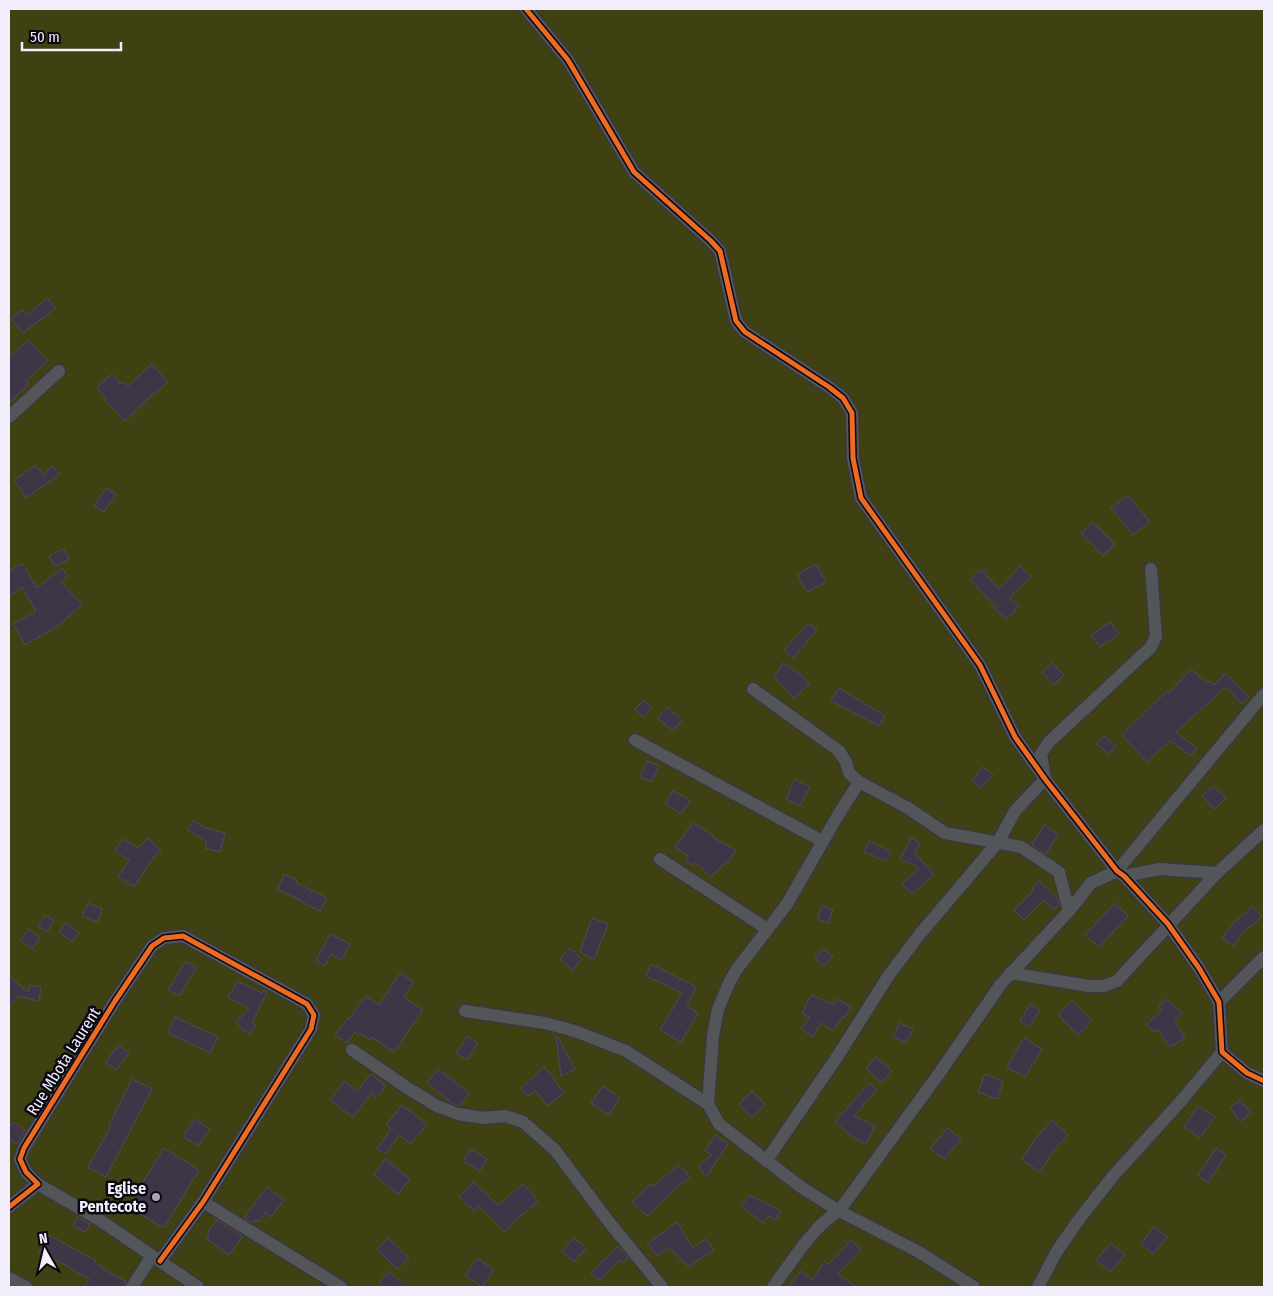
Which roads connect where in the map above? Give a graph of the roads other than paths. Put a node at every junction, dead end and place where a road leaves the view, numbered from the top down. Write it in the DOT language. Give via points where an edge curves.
graph roads {
  1 [pos="526,9"];
  2 [pos="59,371"];
  3 [pos="9,418"];
  4 [pos="1151,569"];
  5 [pos="753,689"];
  6 [pos="1264,694"];
  7 [pos="634,740"];
  8 [pos="1045,779"];
  9 [pos="860,782"];
  10 [pos="1264,830"];
  11 [pos="822,841"];
  12 [pos="998,842"];
  13 [pos="660,859"];
  14 [pos="1121,873"];
  15 [pos="1217,873"];
  16 [pos="1069,912"];
  17 [pos="1168,924"];
  18 [pos="767,929"];
  19 [pos="1264,957"];
  20 [pos="1010,972"];
  21 [pos="1219,1002"];
  22 [pos="465,1011"];
  23 [pos="352,1050"];
  24 [pos="1222,1052"];
  25 [pos="1264,1081"];
  26 [pos="708,1104"];
  27 [pos="766,1161"];
  28 [pos="38,1184"];
  29 [pos="203,1202"];
  30 [pos="9,1207"];
  31 [pos="839,1211"];
  32 [pos="156,1259"];
  33 [pos="9,1278"];
  34 [pos="26,1287"];
  35 [pos="132,1287"];
  36 [pos="198,1287"];
  37 [pos="341,1287"];
  38 [pos="662,1287"];
  39 [pos="773,1287"];
  40 [pos="974,1287"];
  41 [pos="1038,1287"];
  1 -- 8 [label="street" via="568,60 634,172 720,251 736,321 745,332 843,398 852,413 853,458 861,498 980,665 1015,737"];
  2 -- 3 [label="street"];
  4 -- 8 [label="street" via="1156,636 1151,647 1049,742 1041,754"];
  5 -- 9 [label="street" via="839,751 849,773"];
  6 -- 14 [label="street"];
  7 -- 11 [label="street"];
  8 -- 12 [label="street" via="1015,811"];
  8 -- 14 [label="street"];
  9 -- 11 [label="street"];
  9 -- 12 [label="street" via="946,833"];
  10 -- 15 [label="street"];
  11 -- 18 [label="street" via="786,904"];
  12 -- 16 [label="street" via="1020,846 1059,872"];
  12 -- 27 [label="street" via="888,975"];
  13 -- 18 [label="street"];
  14 -- 15 [label="street" via="1160,869"];
  14 -- 16 [label="street" via="1091,882"];
  14 -- 17 [label="street"];
  15 -- 17 [label="street"];
  16 -- 20 [label="street"];
  17 -- 20 [label="street" via="1116,981 1104,986"];
  17 -- 21 [label="street"];
  18 -- 26 [label="street" via="737,969 718,1009 712,1036"];
  19 -- 21 [label="street"];
  20 -- 31 [label="street"];
  21 -- 24 [label="street"];
  22 -- 26 [label="street" via="545,1023 575,1031 626,1052"];
  23 -- 38 [label="street" via="437,1106 458,1114 484,1118 505,1116 523,1122 555,1150"];
  24 -- 25 [label="street" via="1247,1073"];
  24 -- 41 [label="street" via="1080,1218"];
  26 -- 27 [label="street" via="719,1124"];
  27 -- 31 [label="street"];
  28 -- 29 [label="street, Rue Mbota Laurent" via="26,1172 20,1159 24,1148 152,946 164,938 183,936 306,1004 314,1015 311,1029"];
  28 -- 30 [label="street"];
  28 -- 32 [label="street" via="98,1218"];
  29 -- 32 [label="street"];
  29 -- 37 [label="street"];
  31 -- 39 [label="street" via="827,1218"];
  31 -- 40 [label="street" via="919,1252"];
  32 -- 35 [label="street"];
  32 -- 36 [label="street"];
  33 -- 34 [label="street"];
}
